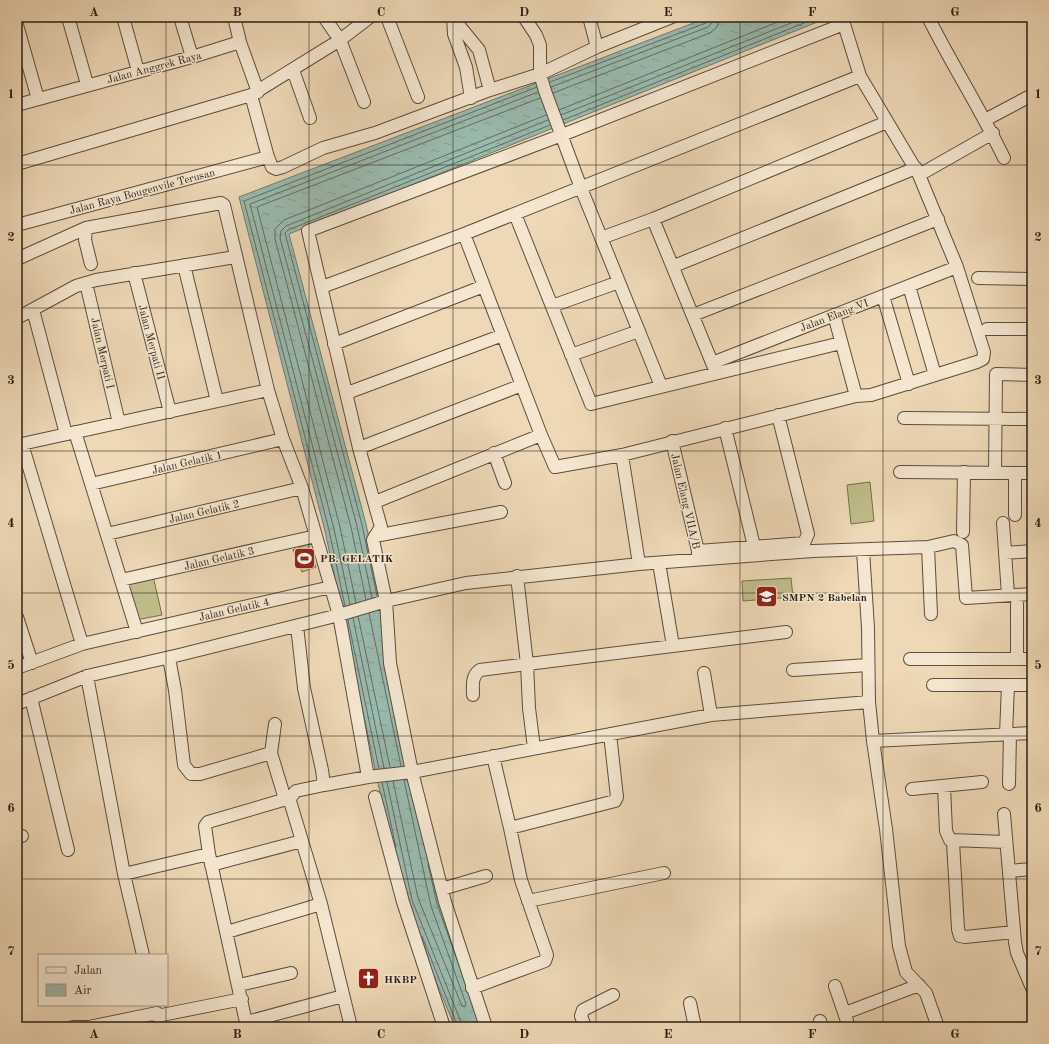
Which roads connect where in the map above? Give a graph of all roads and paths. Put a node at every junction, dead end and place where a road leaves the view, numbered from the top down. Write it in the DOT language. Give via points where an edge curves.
graph roads {
  1 [pos="68,17"];
  2 [pos="123,17"];
  3 [pos="180,17"];
  4 [pos="234,17"];
  5 [pos="324,17"];
  6 [pos="370,17"];
  7 [pos="387,17"];
  8 [pos="453,17"];
  9 [pos="524,17"];
  10 [pos="589,17"];
  11 [pos="670,17"];
  12 [pos="928,17"];
  13 [pos="844,21"];
  14 [pos="17,26"];
  15 [pos="340,40"];
  16 [pos="240,42"];
  17 [pos="597,47"];
  18 [pos="192,58"];
  19 [pos="293,70"];
  20 [pos="138,71"];
  21 [pos="540,74"];
  22 [pos="860,76"];
  23 [pos="87,84"];
  24 [pos="490,90"];
  25 [pos="254,94"];
  26 [pos="1032,95"];
  27 [pos="418,97"];
  28 [pos="471,98"];
  29 [pos="38,99"];
  30 [pos="364,102"];
  31 [pos="17,104"];
  32 [pos="310,118"];
  33 [pos="985,120"];
  34 [pos="887,122"];
  35 [pos="992,133"];
  36 [pos="562,135"];
  37 [pos="268,157"];
  38 [pos="1004,158"];
  39 [pos="17,164"];
  40 [pos="918,171"];
  41 [pos="581,188"];
  42 [pos="516,214"];
  43 [pos="653,219"];
  44 [pos="938,219"];
  45 [pos="17,225"];
  46 [pos="86,228"];
  47 [pos="464,234"];
  48 [pos="601,238"];
  49 [pos="235,256"];
  50 [pos="17,259"];
  51 [pos="91,264"];
  52 [pos="184,265"];
  53 [pos="674,266"];
  54 [pos="957,267"];
  55 [pos="134,273"];
  56 [pos="978,278"];
  57 [pos="1032,278"];
  58 [pos="619,282"];
  59 [pos="86,283"];
  60 [pos="484,286"];
  61 [pos="909,286"];
  62 [pos="322,287"];
  63 [pos="883,296"];
  64 [pos="552,306"];
  65 [pos="33,310"];
  66 [pos="834,315"];
  67 [pos="693,316"];
  68 [pos="17,318"];
  69 [pos="987,329"];
  70 [pos="1032,329"];
  71 [pos="639,331"];
  72 [pos="503,335"];
  73 [pos="842,342"];
  74 [pos="334,344"];
  75 [pos="571,355"];
  76 [pos="714,368"];
  77 [pos="935,375"];
  78 [pos="1032,375"];
  79 [pos="909,384"];
  80 [pos="522,385"];
  81 [pos="661,386"];
  82 [pos="268,390"];
  83 [pos="347,393"];
  84 [pos="856,396"];
  85 [pos="217,401"];
  86 [pos="170,412"];
  87 [pos="778,415"];
  88 [pos="904,418"];
  89 [pos="996,418"];
  90 [pos="1032,419"];
  91 [pos="119,423"];
  92 [pos="725,428"];
  93 [pos="71,433"];
  94 [pos="540,436"];
  95 [pos="283,439"];
  96 [pos="672,441"];
  97 [pos="20,445"];
  98 [pos="359,448"];
  99 [pos="494,454"];
  100 [pos="622,455"];
  101 [pos="900,472"];
  102 [pos="964,472"];
  103 [pos="995,473"];
  104 [pos="1015,473"];
  105 [pos="1032,473"];
  106 [pos="505,483"];
  107 [pos="92,484"];
  108 [pos="302,488"];
  109 [pos="375,502"];
  110 [pos="501,512"];
  111 [pos="1015,515"];
  112 [pos="1003,523"];
  113 [pos="963,532"];
  114 [pos="107,534"];
  115 [pos="316,536"];
  116 [pos="375,536"];
  117 [pos="754,546"];
  118 [pos="928,547"];
  119 [pos="863,550"];
  120 [pos="1032,551"];
  121 [pos="1005,553"];
  122 [pos="698,556"];
  123 [pos="659,563"];
  124 [pos="639,564"];
  125 [pos="517,576"];
  126 [pos="121,580"];
  127 [pos="330,587"];
  128 [pos="1032,594"];
  129 [pos="1012,600"];
  130 [pos="386,601"];
  131 [pos="931,614"];
  132 [pos="339,615"];
  133 [pos="17,617"];
  134 [pos="297,626"];
  135 [pos="137,632"];
  136 [pos="786,632"];
  137 [pos="82,644"];
  138 [pos="673,646"];
  139 [pos="169,658"];
  140 [pos="1032,658"];
  141 [pos="910,659"];
  142 [pos="1017,659"];
  143 [pos="32,662"];
  144 [pos="527,664"];
  145 [pos="868,665"];
  146 [pos="17,668"];
  147 [pos="793,670"];
  148 [pos="704,674"];
  149 [pos="87,676"];
  150 [pos="933,685"];
  151 [pos="1008,685"];
  152 [pos="1030,685"];
  153 [pos="473,695"];
  154 [pos="31,698"];
  155 [pos="869,702"];
  156 [pos="17,704"];
  157 [pos="711,715"];
  158 [pos="275,724"];
  159 [pos="610,734"];
  160 [pos="1008,734"];
  161 [pos="1032,734"];
  162 [pos="873,741"];
  163 [pos="534,748"];
  164 [pos="270,753"];
  165 [pos="494,756"];
  166 [pos="409,772"];
  167 [pos="368,777"];
  168 [pos="982,782"];
  169 [pos="1009,784"];
  170 [pos="324,785"];
  171 [pos="944,786"];
  172 [pos="912,789"];
  173 [pos="288,798"];
  174 [pos="375,798"];
  175 [pos="1004,814"];
  176 [pos="510,828"];
  177 [pos="302,841"];
  178 [pos="953,842"];
  179 [pos="1006,842"];
  180 [pos="68,850"];
  181 [pos="210,859"];
  182 [pos="1032,869"];
  183 [pos="1009,871"];
  184 [pos="664,873"];
  185 [pos="124,874"];
  186 [pos="486,876"];
  187 [pos="442,889"];
  188 [pos="528,901"];
  189 [pos="321,904"];
  190 [pos="227,932"];
  191 [pos="1014,932"];
  192 [pos="143,954"];
  193 [pos="291,973"];
  194 [pos="239,985"];
  195 [pos="919,985"];
  196 [pos="835,986"];
  197 [pos="472,988"];
  198 [pos="1032,988"];
  199 [pos="613,995"];
  200 [pos="343,996"];
  201 [pos="242,999"];
  202 [pos="690,1003"];
  203 [pos="845,1013"];
  204 [pos="157,1015"];
  205 [pos="247,1025"];
  206 [pos="73,1027"];
  207 [pos="351,1027"];
  208 [pos="444,1027"];
  209 [pos="486,1027"];
  210 [pos="585,1027"];
  211 [pos="695,1027"];
  212 [pos="849,1027"];
  213 [pos="938,1027"];
  1 -- 23 [label="street"];
  2 -- 20 [label="street"];
  3 -- 18 [label="street"];
  4 -- 16 [label="street"];
  5 -- 15 [label="street"];
  6 -- 15 [label="street"];
  7 -- 27 [label="street"];
  8 -- 24 [label="street" via="478,50"];
  8 -- 28 [label="street" via="454,34 466,68"];
  9 -- 21 [label="street" via="540,45"];
  10 -- 17 [label="street"];
  11 -- 17 [label="street"];
  12 -- 33 [label="street"];
  13 -- 22 [label="street"];
  13 -- 36 [label="street"];
  14 -- 29 [label="street"];
  15 -- 19 [label="street"];
  15 -- 30 [label="street"];
  16 -- 18 [label="street, Jalan Anggrek Raya"];
  16 -- 25 [label="street"];
  17 -- 21 [label="street"];
  18 -- 20 [label="street, Jalan Anggrek Raya"];
  19 -- 25 [label="street"];
  19 -- 32 [label="street"];
  20 -- 23 [label="street, Jalan Anggrek Raya"];
  21 -- 24 [label="street"];
  21 -- 36 [label="street"];
  22 -- 34 [label="street"];
  22 -- 41 [label="street"];
  23 -- 29 [label="street, Jalan Anggrek Raya"];
  24 -- 28 [label="street"];
  25 -- 37 [label="street"];
  25 -- 39 [label="street"];
  26 -- 33 [label="street"];
  28 -- 37 [label="street" via="375,133 323,148 283,167 276,169"];
  29 -- 31 [label="street, Jalan Anggrek Raya"];
  33 -- 35 [label="street"];
  34 -- 40 [label="street"];
  34 -- 43 [label="street"];
  35 -- 38 [label="street"];
  35 -- 40 [label="street"];
  36 -- 41 [label="street"];
  36 -- 62 [label="street" via="308,231"];
  37 -- 45 [label="street, Jalan Raya Bougenvile Terusan"];
  40 -- 44 [label="street"];
  40 -- 53 [label="street"];
  41 -- 42 [label="street"];
  41 -- 48 [label="street"];
  42 -- 47 [label="street"];
  42 -- 64 [label="street"];
  43 -- 48 [label="street"];
  43 -- 53 [label="street"];
  44 -- 54 [label="street"];
  44 -- 67 [label="street"];
  46 -- 49 [label="street" via="221,203 225,208"];
  46 -- 50 [label="street"];
  46 -- 51 [label="street" via="85,240"];
  47 -- 60 [label="street"];
  47 -- 62 [label="street"];
  48 -- 58 [label="street"];
  49 -- 52 [label="street"];
  49 -- 82 [label="street"];
  52 -- 55 [label="street"];
  52 -- 85 [label="street"];
  53 -- 67 [label="street"];
  54 -- 61 [label="street, Jalan Elang VI"];
  54 -- 77 [label="street" via="984,356 981,361"];
  55 -- 59 [label="street"];
  55 -- 86 [label="street, Jalan Merpati II"];
  56 -- 57 [label="street"];
  58 -- 64 [label="street"];
  58 -- 71 [label="street"];
  59 -- 65 [label="street"];
  59 -- 91 [label="street, Jalan Merpati I"];
  60 -- 72 [label="street"];
  60 -- 74 [label="street"];
  61 -- 63 [label="street, Jalan Elang VI"];
  61 -- 77 [label="street"];
  62 -- 74 [label="street"];
  63 -- 66 [label="street, Jalan Elang VI"];
  63 -- 79 [label="street"];
  64 -- 75 [label="street"];
  65 -- 68 [label="street"];
  65 -- 93 [label="street"];
  66 -- 73 [label="street"];
  66 -- 76 [label="street, Jalan Elang VI"];
  67 -- 76 [label="street"];
  69 -- 70 [label="street"];
  71 -- 75 [label="street"];
  71 -- 81 [label="street"];
  72 -- 80 [label="street"];
  72 -- 83 [label="street"];
  73 -- 76 [label="street"];
  73 -- 84 [label="street"];
  74 -- 83 [label="street"];
  75 -- 81 [label="street" via="591,404"];
  76 -- 81 [label="street"];
  77 -- 79 [label="street"];
  78 -- 89 [label="street" via="996,374"];
  79 -- 84 [label="street" via="871,395"];
  80 -- 94 [label="street"];
  80 -- 98 [label="street"];
  82 -- 85 [label="street"];
  82 -- 95 [label="street"];
  83 -- 98 [label="street"];
  84 -- 87 [label="street"];
  85 -- 86 [label="street"];
  86 -- 91 [label="street"];
  87 -- 92 [label="street"];
  87 -- 117 [label="street" via="808,538 804,543"];
  88 -- 89 [label="street"];
  89 -- 90 [label="street"];
  89 -- 103 [label="street"];
  91 -- 93 [label="street"];
  92 -- 96 [label="street"];
  92 -- 117 [label="street"];
  93 -- 97 [label="street"];
  93 -- 107 [label="street"];
  94 -- 99 [label="street"];
  94 -- 100 [label="street" via="555,467"];
  95 -- 107 [label="street, Jalan Gelatik 1"];
  95 -- 108 [label="street"];
  96 -- 100 [label="street"];
  96 -- 122 [label="street, Jalan Elang VIIA/B"];
  97 -- 137 [label="street"];
  98 -- 109 [label="street"];
  99 -- 106 [label="street"];
  99 -- 109 [label="street"];
  100 -- 124 [label="street"];
  101 -- 102 [label="street"];
  102 -- 103 [label="street"];
  102 -- 113 [label="street"];
  103 -- 104 [label="street"];
  104 -- 105 [label="street"];
  104 -- 111 [label="street"];
  107 -- 114 [label="street"];
  108 -- 114 [label="street, Jalan Gelatik 2"];
  108 -- 115 [label="street"];
  109 -- 116 [label="street" via="381,527"];
  110 -- 116 [label="street"];
  112 -- 121 [label="street"];
  114 -- 126 [label="street"];
  115 -- 126 [label="street, Jalan Gelatik 3"];
  115 -- 127 [label="street"];
  116 -- 130 [label="street" via="374,544"];
  117 -- 122 [label="street"];
  118 -- 119 [label="street"];
  118 -- 129 [label="street" via="954,542 962,545 966,598"];
  118 -- 131 [label="street"];
  119 -- 122 [label="street"];
  119 -- 145 [label="street"];
  120 -- 121 [label="street"];
  121 -- 129 [label="street"];
  122 -- 123 [label="street"];
  123 -- 124 [label="street"];
  123 -- 138 [label="street"];
  124 -- 125 [label="street"];
  125 -- 130 [label="street" via="466,583"];
  125 -- 144 [label="street"];
  126 -- 135 [label="street"];
  127 -- 132 [label="street"];
  127 -- 135 [label="street, Jalan Gelatik 4"];
  128 -- 129 [label="street"];
  129 -- 142 [label="street"];
  130 -- 132 [label="street"];
  130 -- 166 [label="street" via="390,663"];
  132 -- 134 [label="street"];
  132 -- 167 [label="street"];
  133 -- 143 [label="street"];
  134 -- 139 [label="street"];
  134 -- 170 [label="street" via="304,688"];
  135 -- 137 [label="street, Jalan Gelatik 4"];
  136 -- 138 [label="street"];
  137 -- 143 [label="street, Jalan Gelatik 4"];
  138 -- 144 [label="street"];
  139 -- 149 [label="street"];
  139 -- 164 [label="street" via="184,766 187,771 191,774 200,774"];
  140 -- 142 [label="street"];
  141 -- 142 [label="street"];
  143 -- 146 [label="street, Jalan Gelatik 4"];
  144 -- 153 [label="street" via="480,670 473,679"];
  144 -- 163 [label="street"];
  145 -- 147 [label="street"];
  145 -- 155 [label="street"];
  148 -- 157 [label="street"];
  149 -- 154 [label="street"];
  149 -- 185 [label="street"];
  150 -- 151 [label="street"];
  151 -- 152 [label="street"];
  151 -- 160 [label="street"];
  154 -- 156 [label="street"];
  154 -- 180 [label="street"];
  155 -- 157 [label="street"];
  155 -- 162 [label="street"];
  157 -- 159 [label="street"];
  158 -- 164 [label="street"];
  159 -- 163 [label="street"];
  159 -- 176 [label="street" via="617,797 615,801"];
  160 -- 161 [label="street"];
  160 -- 162 [label="street"];
  160 -- 169 [label="street"];
  162 -- 195 [label="street" via="886,829 898,946 906,972"];
  163 -- 165 [label="street"];
  164 -- 173 [label="street"];
  165 -- 166 [label="street"];
  165 -- 176 [label="street"];
  166 -- 167 [label="street"];
  166 -- 187 [label="street"];
  167 -- 170 [label="street"];
  168 -- 171 [label="street"];
  170 -- 173 [label="street" via="296,792"];
  171 -- 172 [label="street"];
  171 -- 178 [label="street" via="946,832"];
  173 -- 177 [label="street"];
  173 -- 181 [label="street" via="208,822 205,832"];
  174 -- 208 [label="street" via="407,914"];
  175 -- 179 [label="street"];
  176 -- 188 [label="street"];
  177 -- 181 [label="street"];
  177 -- 189 [label="street"];
  178 -- 179 [label="street"];
  178 -- 191 [label="street" via="960,936"];
  179 -- 183 [label="street"];
  181 -- 185 [label="street"];
  181 -- 190 [label="street"];
  182 -- 183 [label="street"];
  183 -- 191 [label="street"];
  184 -- 188 [label="street"];
  185 -- 192 [label="street"];
  186 -- 187 [label="street"];
  187 -- 197 [label="street"];
  188 -- 197 [label="street" via="546,955 545,960"];
  189 -- 190 [label="street"];
  189 -- 200 [label="street"];
  190 -- 194 [label="street"];
  191 -- 198 [label="street" via="1017,953"];
  193 -- 194 [label="street"];
  194 -- 201 [label="street"];
  195 -- 203 [label="street"];
  195 -- 213 [label="street" via="926,993"];
  196 -- 203 [label="street"];
  197 -- 209 [label="street"];
  199 -- 210 [label="street" via="582,1010 581,1016"];
  200 -- 205 [label="street"];
  200 -- 207 [label="street"];
  201 -- 204 [label="street"];
  201 -- 205 [label="street"];
  202 -- 211 [label="street"];
  203 -- 212 [label="street"];
  204 -- 206 [label="street" via="89,1027"];
}
